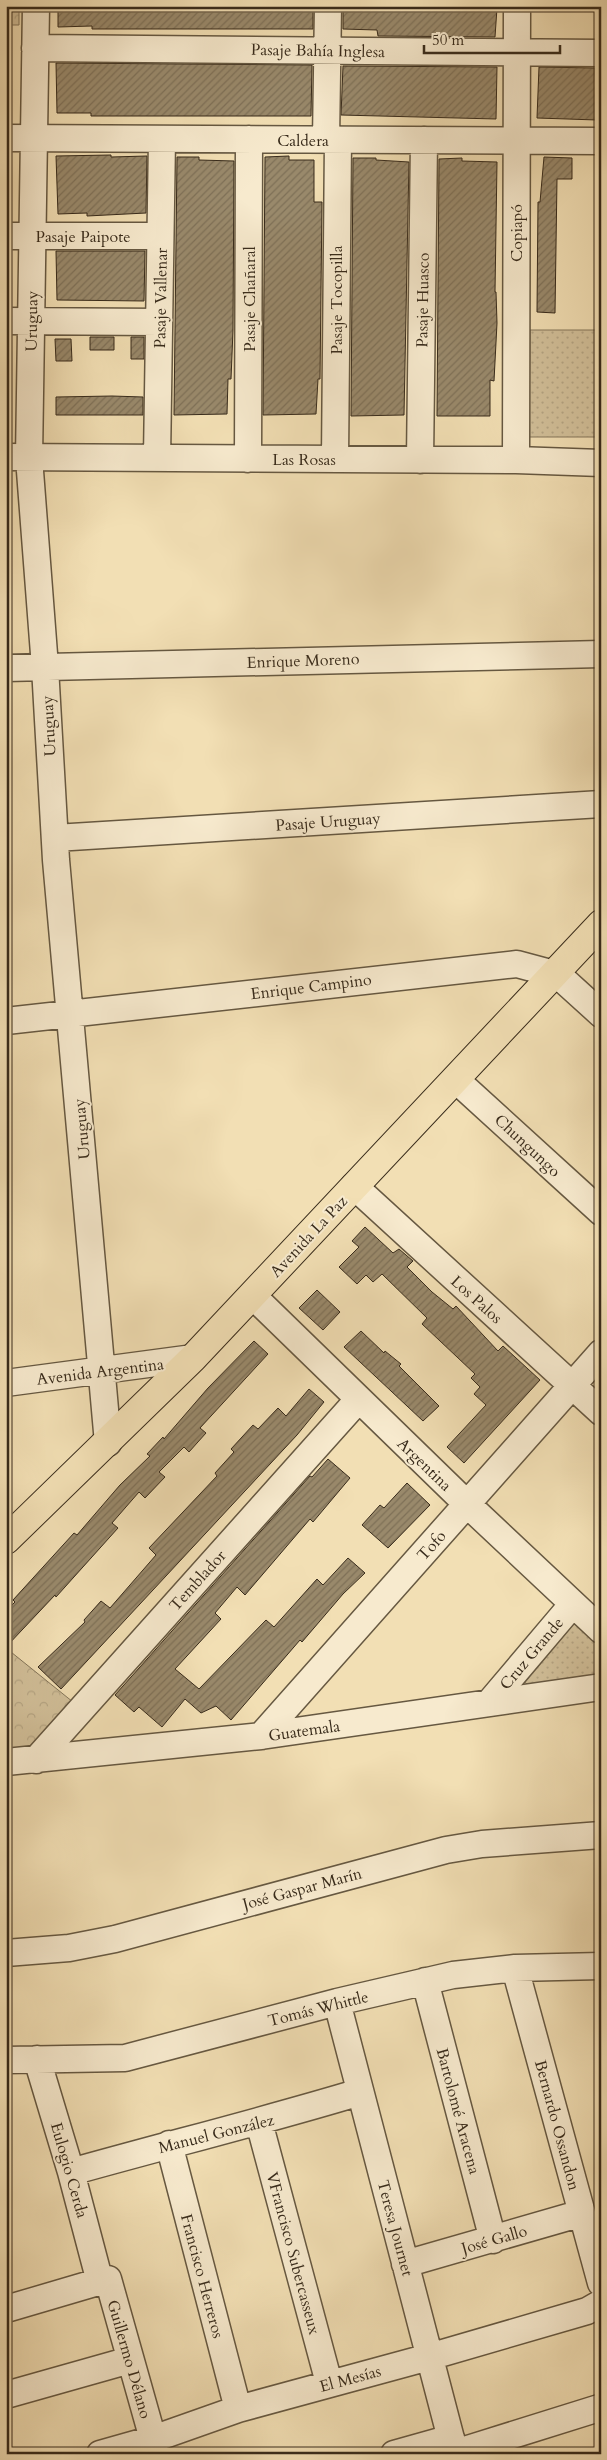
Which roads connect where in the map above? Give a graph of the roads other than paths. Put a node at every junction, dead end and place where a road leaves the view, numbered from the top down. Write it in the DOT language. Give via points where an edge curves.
graph roads {
  1 [pos="36,6"];
  2 [pos="328,6"];
  3 [pos="517,6"];
  4 [pos="35,48"];
  5 [pos="328,50"];
  6 [pos="517,52"];
  7 [pos="601,53"];
  8 [pos="6,138"];
  9 [pos="34,138"];
  10 [pos="162,138"];
  11 [pos="249,139"];
  12 [pos="332,140"];
  13 [pos="424,140"];
  14 [pos="517,140"];
  15 [pos="601,141"];
  16 [pos="6,236"];
  17 [pos="32,236"];
  18 [pos="160,236"];
  19 [pos="19,321"];
  20 [pos="159,322"];
  21 [pos="18,458"];
  22 [pos="157,458"];
  23 [pos="248,459"];
  24 [pos="335,460"];
  25 [pos="420,460"];
  26 [pos="516,460"];
  27 [pos="601,463"];
  28 [pos="601,654"];
  29 [pos="45,667"];
  30 [pos="6,668"];
  31 [pos="601,804"];
  32 [pos="55,838"];
  33 [pos="601,924"];
  34 [pos="552,974"];
  35 [pos="71,1014"];
  36 [pos="601,1014"];
  37 [pos="6,1021"];
  38 [pos="455,1079"];
  39 [pos="354,1186"];
  40 [pos="601,1212"];
  41 [pos="253,1296"];
  42 [pos="601,1353"];
  43 [pos="193,1358"];
  44 [pos="101,1371"];
  45 [pos="6,1383"];
  46 [pos="573,1386"];
  47 [pos="358,1400"];
  48 [pos="601,1412"];
  49 [pos="108,1443"];
  50 [pos="467,1504"];
  51 [pos="6,1540"];
  52 [pos="572,1604"];
  53 [pos="601,1630"];
  54 [pos="601,1687"];
  55 [pos="490,1702"];
  56 [pos="261,1736"];
  57 [pos="36,1760"];
  58 [pos="6,1762"];
  59 [pos="601,1835"];
  60 [pos="6,1953"];
  61 [pos="601,1966"];
  62 [pos="515,1968"];
  63 [pos="426,1981"];
  64 [pos="337,2002"];
  65 [pos="37,2059"];
  66 [pos="6,2060"];
  67 [pos="360,2092"];
  68 [pos="259,2122"];
  69 [pos="169,2144"];
  70 [pos="71,2172"];
  71 [pos="582,2213"];
  72 [pos="493,2240"];
  73 [pos="405,2264"];
  74 [pos="104,2281"];
  75 [pos="601,2283"];
  76 [pos="601,2303"];
  77 [pos="6,2309"];
  78 [pos="430,2357"];
  79 [pos="130,2360"];
  80 [pos="329,2383"];
  81 [pos="6,2395"];
  82 [pos="598,2408"];
  83 [pos="238,2409"];
  84 [pos="153,2439"];
  85 [pos="453,2449"];
  86 [pos="100,2454"];
  87 [pos="394,2454"];
  1 -- 4 [label="street, Uruguay"];
  2 -- 5 [label="street, Pasaje Tocopilla"];
  3 -- 6 [label="street, Copiapó"];
  4 -- 5 [label="street, Pasaje Bahía Inglesa"];
  4 -- 9 [label="street, Uruguay"];
  5 -- 6 [label="street, Pasaje Bahía Inglesa"];
  5 -- 12 [label="street, Pasaje Tocopilla"];
  6 -- 7 [label="street, Pasaje Bahía Inglesa"];
  6 -- 14 [label="street, Copiapó"];
  8 -- 9 [label="street, Caldera"];
  9 -- 10 [label="street, Caldera"];
  9 -- 17 [label="street, Uruguay"];
  10 -- 11 [label="street, Caldera"];
  10 -- 18 [label="street, Pasaje Vallenar"];
  11 -- 12 [label="street, Caldera"];
  11 -- 23 [label="street, Pasaje Chañaral"];
  12 -- 13 [label="street, Caldera"];
  12 -- 24 [label="street, Pasaje Tocopilla"];
  13 -- 14 [label="street, Caldera"];
  13 -- 25 [label="street, Pasaje Huasco"];
  14 -- 15 [label="street, Caldera"];
  14 -- 26 [label="street, Copiapó"];
  16 -- 17 [label="street, Pasaje Paipote"];
  17 -- 18 [label="street, Pasaje Paipote"];
  17 -- 19 [label="street, Uruguay"];
  18 -- 20 [label="street, Pasaje Vallenar"];
  19 -- 20 [label="street"];
  19 -- 21 [label="street, Uruguay"];
  20 -- 22 [label="street, Pasaje Vallenar"];
  21 -- 22 [label="street, Las Rosas"];
  21 -- 29 [label="street, Uruguay"];
  22 -- 23 [label="street, Las Rosas"];
  23 -- 24 [label="street, Las Rosas"];
  24 -- 25 [label="street, Las Rosas"];
  25 -- 26 [label="street, Las Rosas"];
  26 -- 27 [label="street, Las Rosas"];
  28 -- 29 [label="street, Enrique Moreno"];
  29 -- 30 [label="street, Enrique Moreno"];
  29 -- 32 [label="street, Uruguay"];
  31 -- 32 [label="street, Pasaje Uruguay"];
  32 -- 35 [label="street, Uruguay"];
  33 -- 34 [label="main road, Avenida La Paz"];
  34 -- 35 [label="street, Enrique Campino" via="523,965 503,964"];
  34 -- 36 [label="street, Enrique Campino" via="558,975"];
  34 -- 38 [label="main road, Avenida La Paz"];
  35 -- 37 [label="street, Enrique Campino"];
  35 -- 44 [label="street, Uruguay"];
  38 -- 39 [label="main road, Avenida La Paz"];
  38 -- 40 [label="street, Chungungo"];
  39 -- 41 [label="main road, Avenida La Paz"];
  39 -- 46 [label="street, Los Palos"];
  41 -- 43 [label="main road, Avenida La Paz"];
  41 -- 47 [label="street, Argentina"];
  42 -- 46 [label="street, Tofo"];
  43 -- 44 [label="street, Avenida Argentina"];
  43 -- 49 [label="main road, Avenida La Paz"];
  44 -- 45 [label="street, Avenida Argentina"];
  44 -- 49 [label="street, Uruguay"];
  46 -- 48 [label="street, Los Palos"];
  46 -- 50 [label="street, Tofo"];
  47 -- 50 [label="street, Argentina"];
  47 -- 57 [label="street, Temblador"];
  49 -- 51 [label="main road, Avenida La Paz"];
  50 -- 52 [label="street, Argentina"];
  50 -- 56 [label="street, Tofo"];
  52 -- 53 [label="street, Argentina"];
  52 -- 55 [label="street, Cruz Grande"];
  54 -- 55 [label="street, Guatemala"];
  55 -- 56 [label="street, Guatemala"];
  56 -- 57 [label="street, Guatemala"];
  57 -- 58 [label="street, Guatemala"];
  59 -- 60 [label="street, José Gaspar Marín" via="482,1844 446,1850 115,1939 69,1948"];
  61 -- 62 [label="street, Tomás Whittle"];
  62 -- 63 [label="street, Tomás Whittle"];
  62 -- 71 [label="street, Bernardo Ossandon"];
  63 -- 64 [label="street, Tomás Whittle"];
  63 -- 72 [label="street, Bartolomé Aracena"];
  64 -- 65 [label="street, Tomás Whittle" via="125,2058"];
  64 -- 67 [label="street, Teresa Journet"];
  65 -- 66 [label="street, Tomás Whittle"];
  65 -- 70 [label="street, Eulogio Cerda"];
  67 -- 68 [label="street, Manuel González"];
  67 -- 73 [label="street, Teresa Journet"];
  68 -- 69 [label="street, Manuel González"];
  68 -- 80 [label="street, VFrancisco Subercasseux"];
  69 -- 70 [label="street, Manuel González"];
  69 -- 83 [label="street, Francisco Herreros"];
  70 -- 74 [label="street, Eulogio Cerda"];
  71 -- 72 [label="street, José Gallo"];
  71 -- 75 [label="street, Bernardo Ossandon"];
  72 -- 73 [label="street, José Gallo"];
  73 -- 78 [label="street, Teresa Journet"];
  74 -- 77 [label="street"];
  74 -- 79 [label="street, Guillermo Délano"];
  76 -- 78 [label="street, El Mesías" via="587,2311"];
  78 -- 80 [label="street, El Mesías"];
  78 -- 85 [label="street, Teresa Journet"];
  79 -- 81 [label="street"];
  79 -- 84 [label="street, Guillermo Délano"];
  80 -- 83 [label="street, El Mesías"];
  82 -- 85 [label="street"];
  83 -- 84 [label="street, El Mesías"];
  84 -- 86 [label="street, El Mesías"];
  85 -- 87 [label="street"];
}
